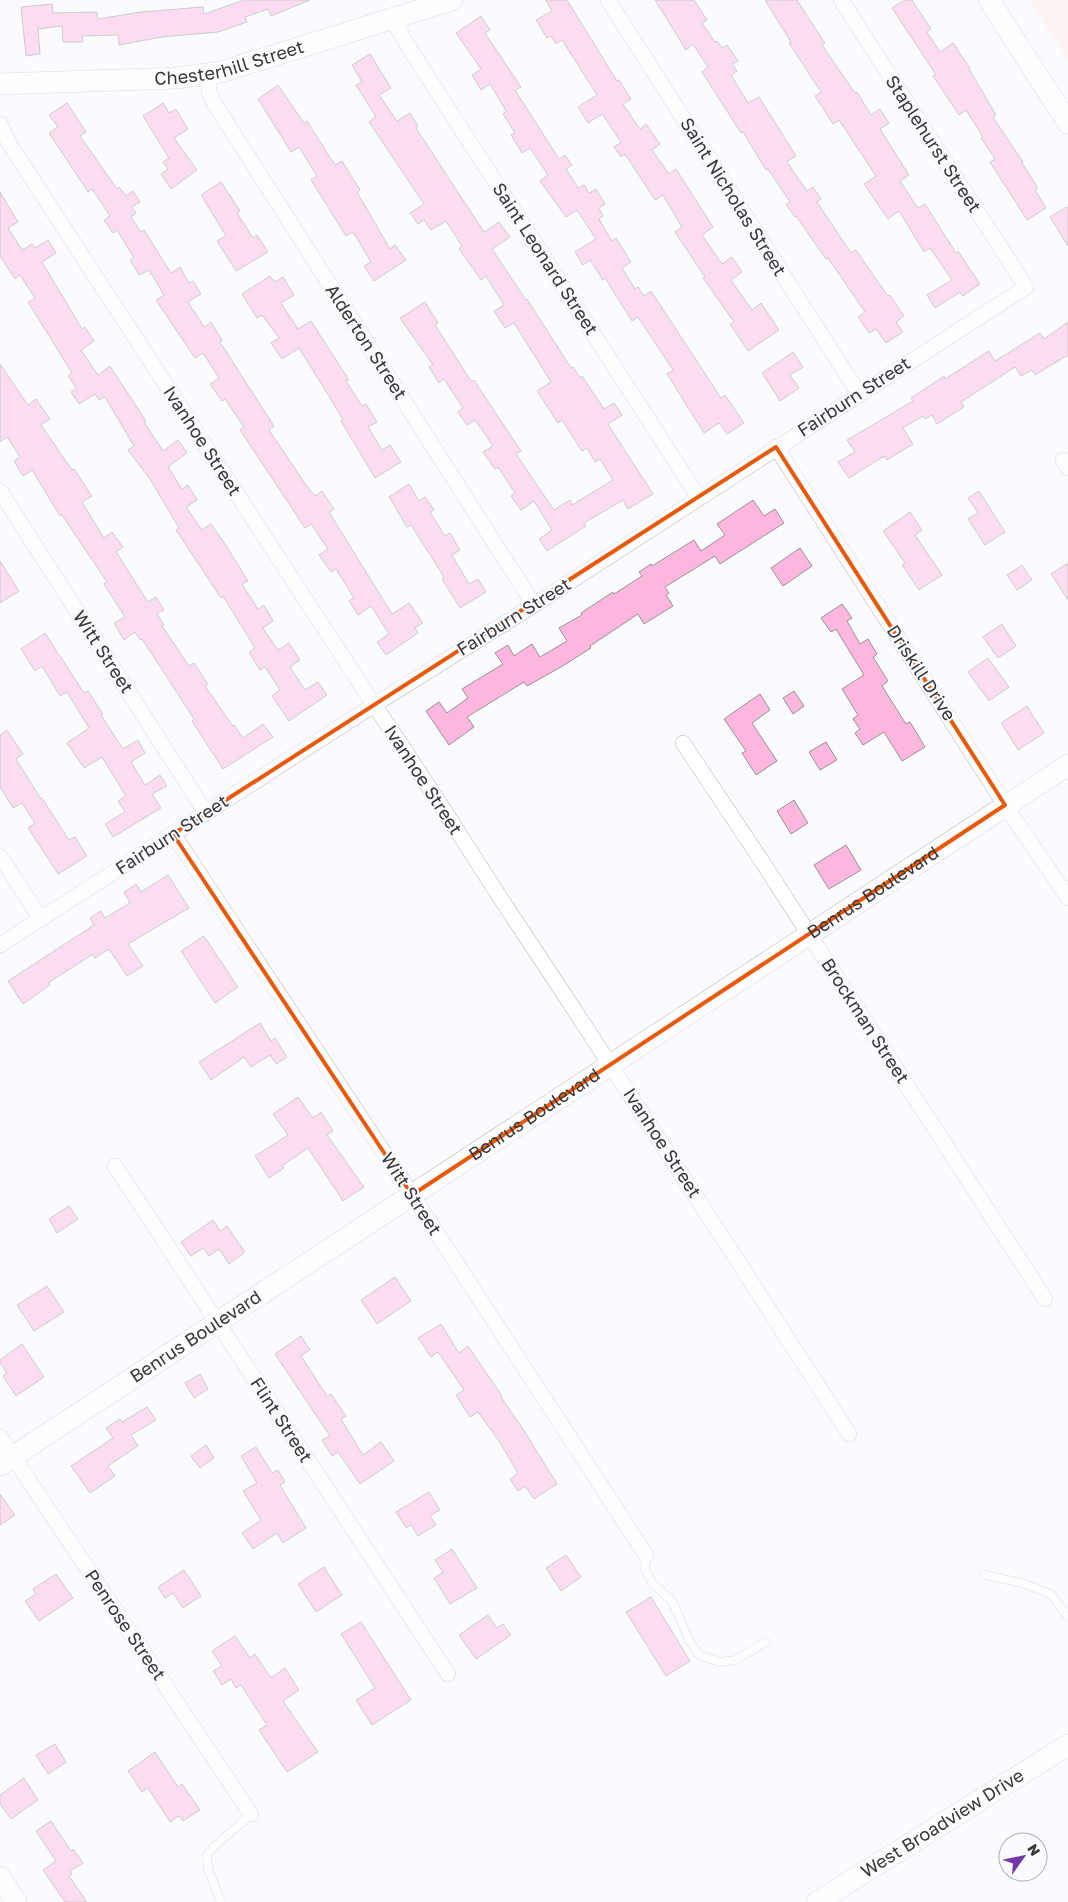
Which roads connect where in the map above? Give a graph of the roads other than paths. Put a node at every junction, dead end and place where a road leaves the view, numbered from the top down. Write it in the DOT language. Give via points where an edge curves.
graph roads {
  1 [pos="452,0"];
  2 [pos="608,0"];
  3 [pos="841,0"];
  4 [pos="989,0"];
  5 [pos="392,19"];
  6 [pos="208,75"];
  7 [pos="0,84"];
  8 [pos="1068,123"];
  9 [pos="0,124"];
  10 [pos="1026,287"];
  11 [pos="858,394"];
  12 [pos="776,447"];
  13 [pos="0,491"];
  14 [pos="699,498"];
  15 [pos="534,605"];
  16 [pos="374,705"];
  17 [pos="683,744"];
  18 [pos="1068,765"];
  19 [pos="1005,805"];
  20 [pos="206,813"];
  21 [pos="173,834"];
  22 [pos="0,856"];
  23 [pos="1068,898"];
  24 [pos="41,919"];
  25 [pos="808,934"];
  26 [pos="0,945"];
  27 [pos="611,1064"];
  28 [pos="115,1166"];
  29 [pos="412,1195"];
  30 [pos="1045,1299"];
  31 [pos="216,1322"];
  32 [pos="849,1434"];
  33 [pos="0,1437"];
  34 [pos="6,1460"];
  35 [pos="646,1555"];
  36 [pos="985,1575"];
  37 [pos="1068,1618"];
  38 [pos="766,1642"];
  39 [pos="448,1674"];
  40 [pos="1068,1745"];
  41 [pos="251,1814"];
  42 [pos="0,1877"];
  43 [pos="16,1902"];
  44 [pos="221,1902"];
  45 [pos="817,1902"];
  1 -- 5 [label="street, Chesterhill Street"];
  2 -- 11 [label="street, Saint Nicholas Street"];
  3 -- 10 [label="street, Staplehurst Street"];
  4 -- 8 [label="street"];
  5 -- 6 [label="street, Chesterhill Street"];
  5 -- 14 [label="street, Saint Leonard Street"];
  6 -- 7 [label="street, Chesterhill Street"];
  6 -- 15 [label="street, Alderton Street" via="214,103"];
  9 -- 16 [label="street, Ivanhoe Street" via="10,145"];
  10 -- 11 [label="street, Fairburn Street"];
  11 -- 12 [label="street, Fairburn Street"];
  12 -- 14 [label="street, Fairburn Street"];
  12 -- 19 [label="street, Driskill Drive"];
  13 -- 20 [label="street, Witt Street"];
  14 -- 15 [label="street, Fairburn Street"];
  15 -- 16 [label="street, Fairburn Street"];
  16 -- 20 [label="street, Fairburn Street"];
  16 -- 27 [label="street, Ivanhoe Street"];
  17 -- 25 [label="street, Brockman Street"];
  18 -- 19 [label="street, Benrus Boulevard"];
  19 -- 23 [label="street, Driskill Drive"];
  19 -- 25 [label="street, Benrus Boulevard"];
  20 -- 21 [label="street, Fairburn Street"];
  21 -- 24 [label="street, Fairburn Street"];
  21 -- 29 [label="street, Witt Street"];
  22 -- 24 [label="street"];
  24 -- 26 [label="street, Fairburn Street"];
  25 -- 27 [label="street, Benrus Boulevard"];
  25 -- 30 [label="street, Brockman Street"];
  27 -- 29 [label="street, Benrus Boulevard"];
  27 -- 32 [label="street, Ivanhoe Street"];
  28 -- 31 [label="street, Flint Street"];
  29 -- 31 [label="street, Benrus Boulevard"];
  29 -- 35 [label="street, Witt Street"];
  31 -- 34 [label="street, Benrus Boulevard"];
  31 -- 39 [label="street, Flint Street"];
  33 -- 34 [label="street, Penrose Street"];
  34 -- 41 [label="street, Penrose Street"];
  35 -- 38 [label="lane" via="645,1569 652,1583 672,1601 699,1655 719,1662 736,1660"];
  36 -- 37 [label="lane" via="1022,1583 1050,1594"];
  40 -- 45 [label="street, West Broadview Drive"];
  41 -- 44 [label="lane" via="207,1855 208,1869"];
  42 -- 43 [label="street"];
}
